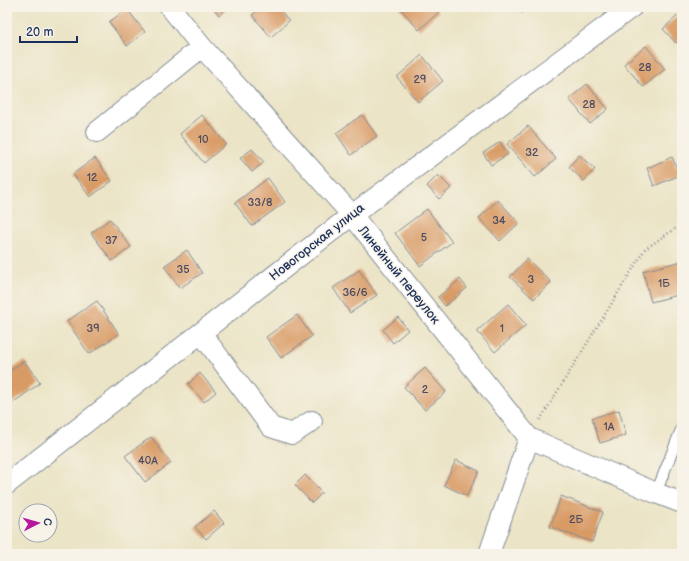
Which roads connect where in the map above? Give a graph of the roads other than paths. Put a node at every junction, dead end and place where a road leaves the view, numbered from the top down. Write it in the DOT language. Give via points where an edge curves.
graph roads {
  1 [pos="170,7"];
  2 [pos="632,7"];
  3 [pos="202,47"];
  4 [pos="97,132"];
  5 [pos="352,215"];
  6 [pos="201,333"];
  7 [pos="312,421"];
  8 [pos="682,427"];
  9 [pos="529,438"];
  10 [pos="7,484"];
  11 [pos="656,493"];
  12 [pos="682,503"];
  13 [pos="489,554"];
  1 -- 3 [label="street, Линейный переулок"];
  2 -- 5 [label="street, Новогорская улица"];
  3 -- 4 [label="street"];
  3 -- 5 [label="street, Линейный переулок"];
  5 -- 6 [label="street, Новогорская улица"];
  5 -- 9 [label="street, Линейный переулок"];
  6 -- 7 [label="street" via="271,427 292,434"];
  6 -- 10 [label="street, Новогорская улица"];
  8 -- 11 [label="lane"];
  9 -- 11 [label="street"];
  9 -- 13 [label="street"];
  11 -- 12 [label="street"];
}
